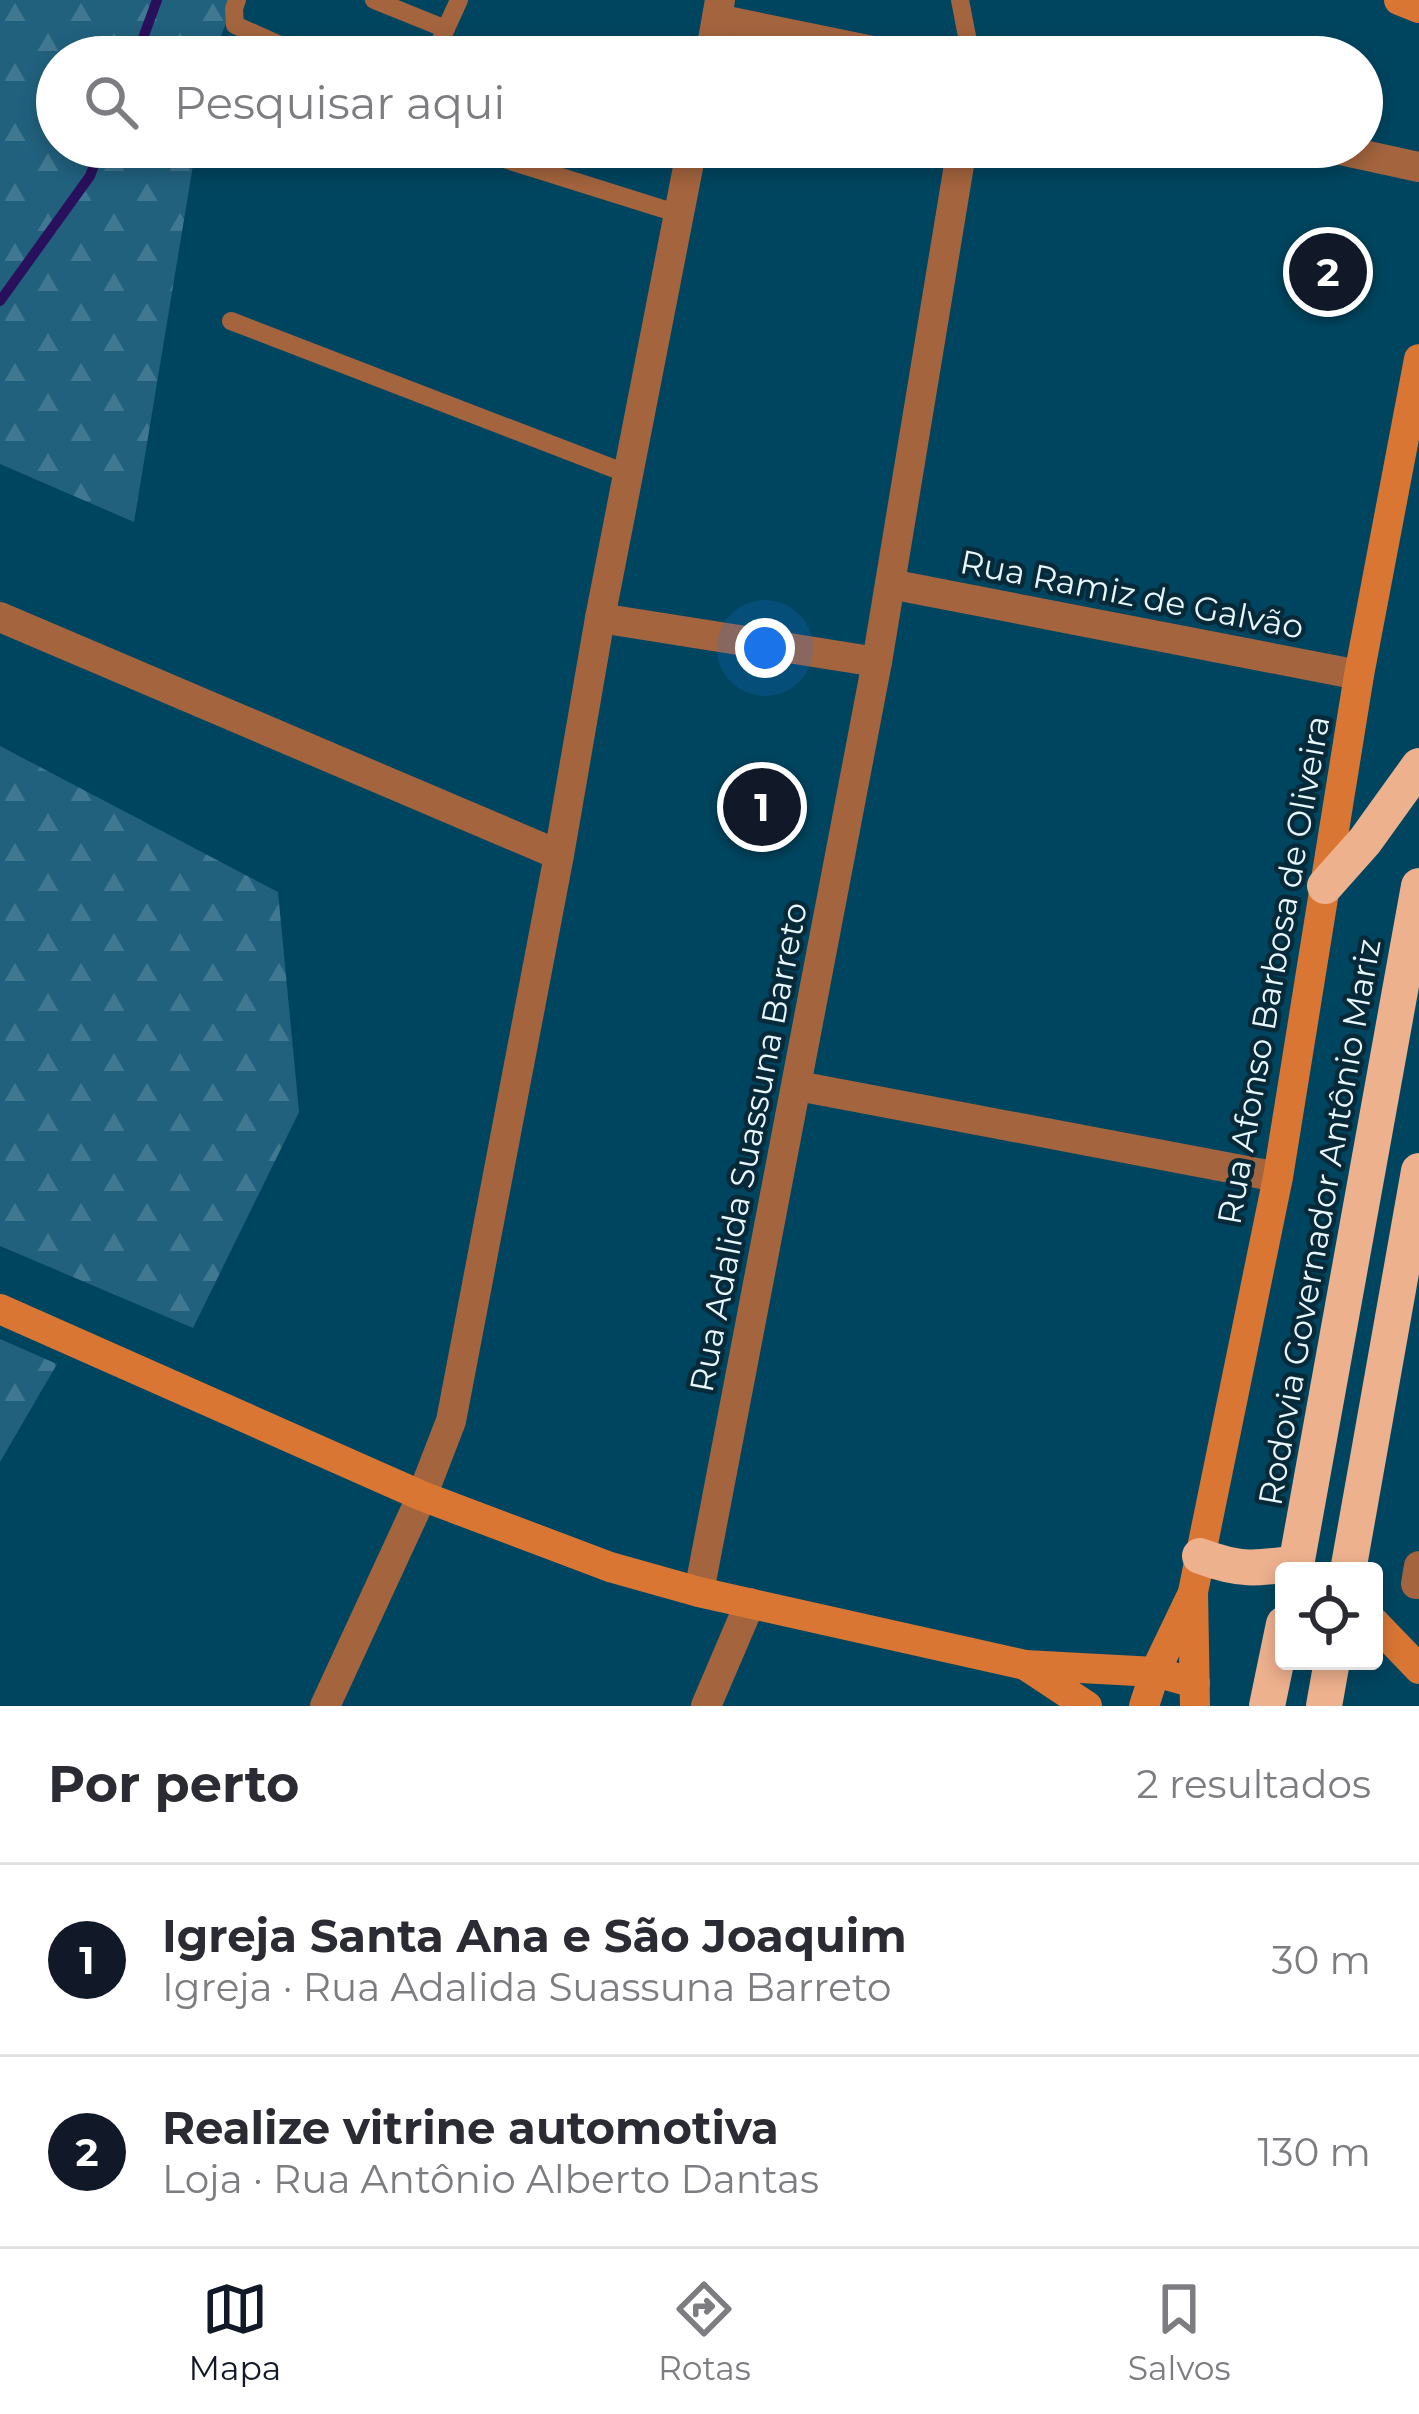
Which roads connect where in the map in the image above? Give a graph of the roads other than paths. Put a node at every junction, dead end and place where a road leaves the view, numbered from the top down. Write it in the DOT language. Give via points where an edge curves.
graph roads {
  1 [pos="237,0"];
  2 [pos="374,0"];
  3 [pos="459,0"];
  4 [pos="960,0"];
  5 [pos="1399,0"];
  6 [pos="1419,8"];
  7 [pos="719,9"];
  8 [pos="446,29"];
  9 [pos="260,36"];
  10 [pos="443,36"];
  11 [pos="822,36"];
  12 [pos="967,36"];
  13 [pos="1383,159"];
  14 [pos="1419,167"];
  15 [pos="533,168"];
  16 [pos="688,168"];
  17 [pos="959,168"];
  18 [pos="679,214"];
  19 [pos="231,321"];
  20 [pos="1419,359"];
  21 [pos="628,474"];
  22 [pos="890,584"];
  23 [pos="0,617"];
  24 [pos="600,618"];
  25 [pos="877,662"];
  26 [pos="1359,675"];
  27 [pos="1419,766"];
  28 [pos="559,855"];
  29 [pos="1325,886"];
  30 [pos="1419,886"];
  31 [pos="798,1086"];
  32 [pos="1419,1171"];
  33 [pos="1278,1177"];
  34 [pos="0,1309"];
  35 [pos="422,1496"];
  36 [pos="1297,1562"];
  37 [pos="1350,1562"];
  38 [pos="1275,1568"];
  39 [pos="1197,1574"];
  40 [pos="699,1592"];
  41 [pos="750,1603"];
  42 [pos="1383,1632"];
  43 [pos="1025,1666"];
  44 [pos="1275,1667"];
  45 [pos="1330,1670"];
  46 [pos="1419,1670"];
  47 [pos="1155,1672"];
  48 [pos="1195,1694"];
  49 [pos="325,1706"];
  50 [pos="706,1706"];
  51 [pos="1087,1706"];
  52 [pos="1144,1706"];
  53 [pos="1267,1706"];
  54 [pos="1324,1706"];
  1 -- 9 [label="lane" via="235,25"];
  2 -- 8 [label="lane"];
  3 -- 8 [label="lane"];
  4 -- 12 [label="lane"];
  5 -- 6 [label="street"];
  7 -- 11 [label="street"];
  8 -- 10 [label="lane"];
  13 -- 14 [label="street"];
  15 -- 18 [label="lane"];
  16 -- 18 [label="street"];
  17 -- 22 [label="street, Rua Adalida Suassuna Barreto"];
  18 -- 21 [label="street"];
  19 -- 21 [label="lane"];
  20 -- 26 [label="street, Rua Afonso Barbosa de Oliveira"];
  21 -- 24 [label="street"];
  22 -- 25 [label="street, Rua Adalida Suassuna Barreto"];
  22 -- 26 [label="street, Rua Ramiz de Galvão"];
  23 -- 28 [label="street"];
  24 -- 25 [label="street"];
  24 -- 28 [label="street"];
  25 -- 31 [label="street, Rua Adalida Suassuna Barreto"];
  26 -- 29 [label="street, Rua Afonso Barbosa de Oliveira"];
  27 -- 29 [label="highway"];
  28 -- 35 [label="street" via="451,1421"];
  29 -- 33 [label="street, Rua Afonso Barbosa de Oliveira"];
  30 -- 36 [label="highway, Rodovia Governador Antônio Mariz"];
  31 -- 33 [label="street"];
  31 -- 40 [label="street, Rua Adalida Suassuna Barreto"];
  32 -- 37 [label="highway"];
  33 -- 39 [label="street, Rua Afonso Barbosa de Oliveira"];
  34 -- 35 [label="street"];
  35 -- 40 [label="street"];
  35 -- 49 [label="street"];
  38 -- 39 [label="highway" via="1224,1565"];
  39 -- 47 [label="street"];
  39 -- 48 [label="street"];
  40 -- 41 [label="street"];
  41 -- 43 [label="street"];
  41 -- 50 [label="street"];
  42 -- 46 [label="street"];
  43 -- 47 [label="street"];
  43 -- 51 [label="street"];
  44 -- 53 [label="highway"];
  45 -- 54 [label="highway"];
  47 -- 48 [label="street"];
  47 -- 52 [label="street"];
}
